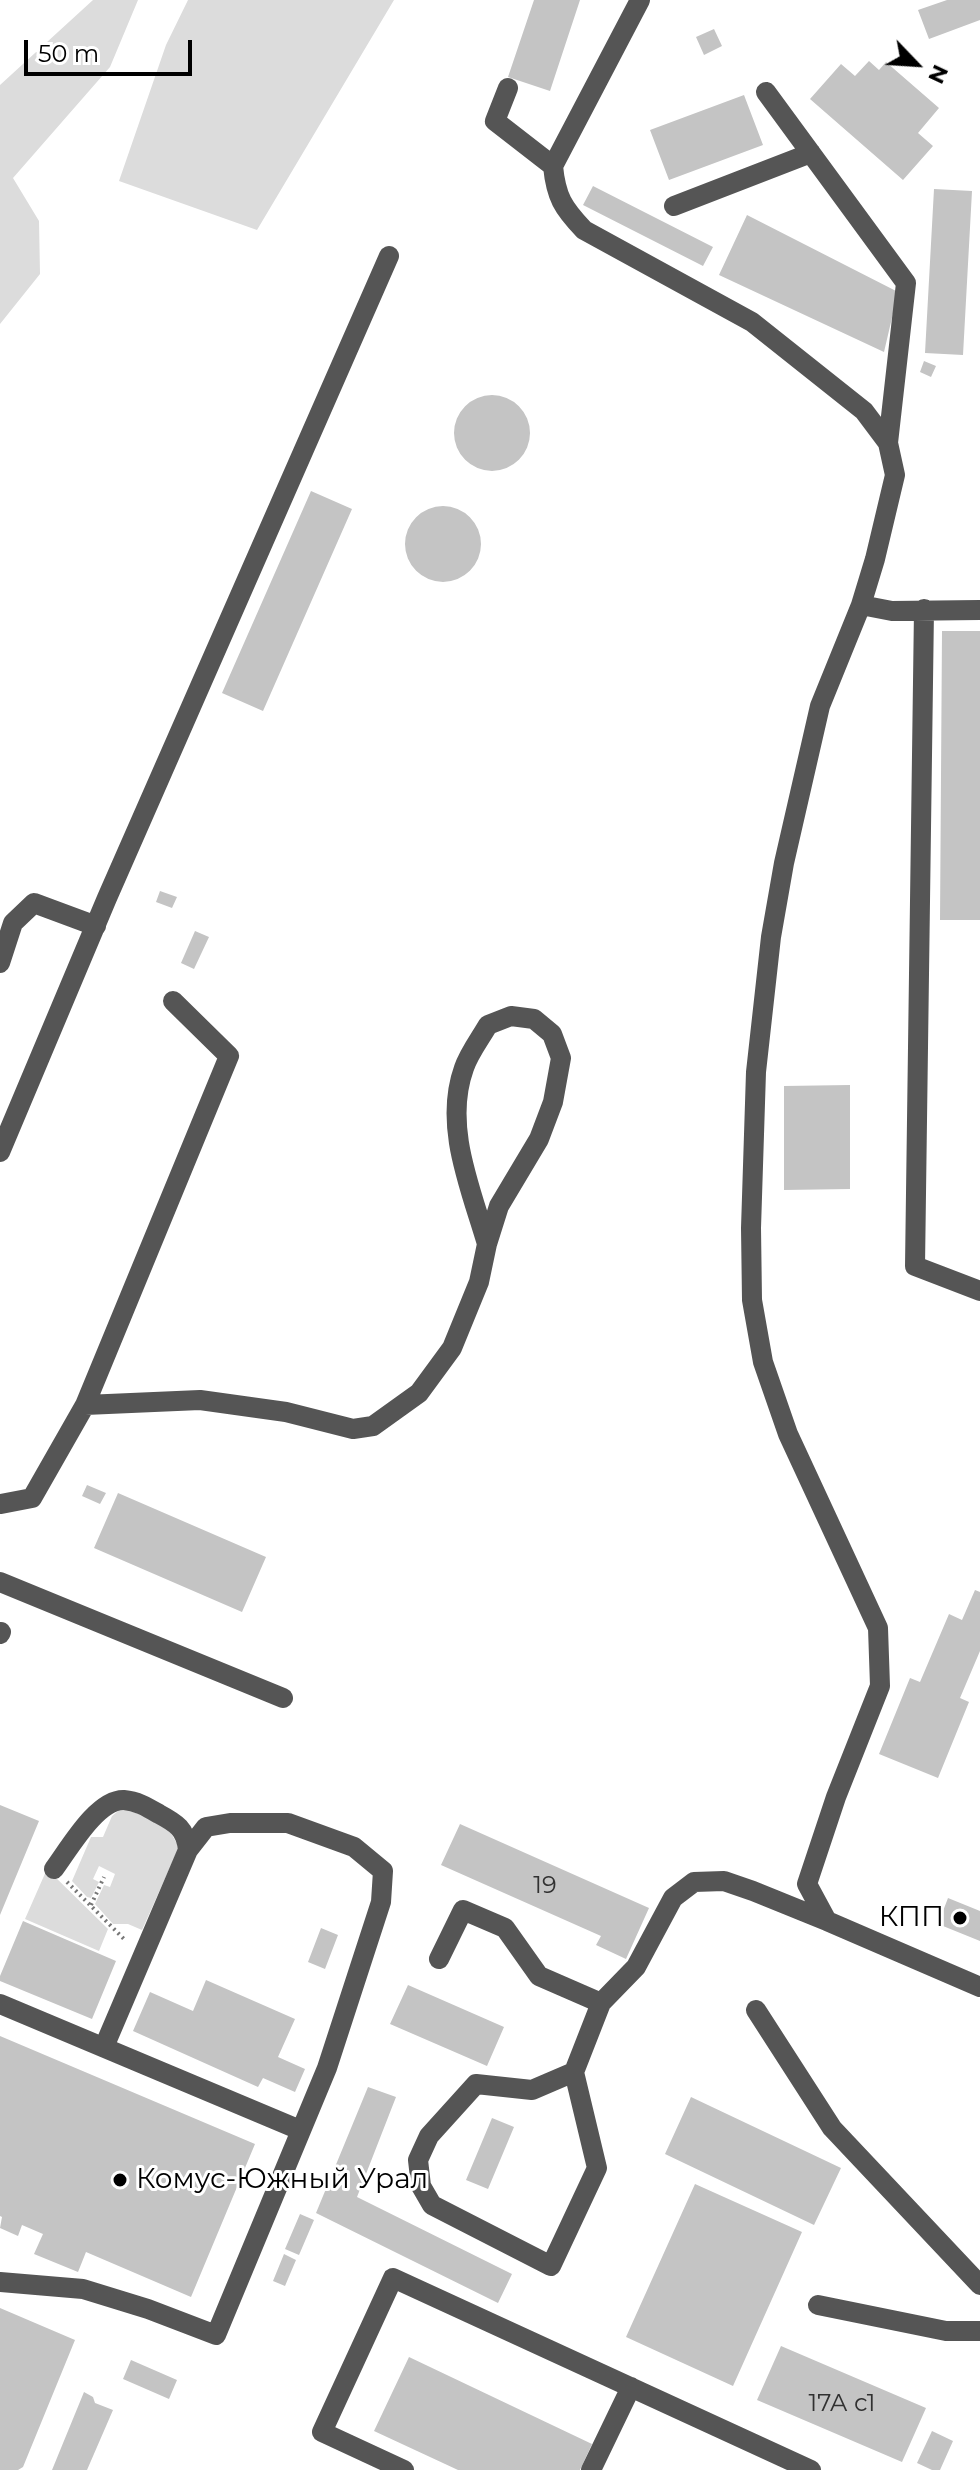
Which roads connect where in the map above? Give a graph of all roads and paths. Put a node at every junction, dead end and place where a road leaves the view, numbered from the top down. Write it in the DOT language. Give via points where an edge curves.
graph roads {
  1 [pos="640,0"];
  2 [pos="508,88"];
  3 [pos="766,92"];
  4 [pos="811,153"];
  5 [pos="553,166"];
  6 [pos="674,206"];
  7 [pos="389,256"];
  8 [pos="888,443"];
  9 [pos="861,605"];
  10 [pos="924,609"];
  11 [pos="980,610"];
  12 [pos="96,926"];
  13 [pos="0,963"];
  14 [pos="173,1001"];
  15 [pos="0,1152"];
  16 [pos="487,1244"];
  17 [pos="980,1291"];
  18 [pos="85,1405"];
  19 [pos="0,1505"];
  20 [pos="0,1582"];
  21 [pos="283,1698"];
  22 [pos="188,1850"];
  23 [pos="54,1869"];
  24 [pos="104,1877"];
  25 [pos="91,1905"];
  26 [pos="827,1921"];
  27 [pos="142,1957"];
  28 [pos="439,1959"];
  29 [pos="979,1985"];
  30 [pos="601,2003"];
  31 [pos="0,2004"];
  32 [pos="756,2010"];
  33 [pos="104,2047"];
  34 [pos="574,2072"];
  35 [pos="300,2130"];
  36 [pos="0,2282"];
  37 [pos="980,2285"];
  38 [pos="818,2305"];
  39 [pos="980,2331"];
  40 [pos="631,2387"];
  41 [pos="380,2465"];
  42 [pos="404,2470"];
  43 [pos="591,2470"];
  44 [pos="811,2470"];
  1 -- 5 [label="lane"];
  2 -- 5 [label="lane" via="495,121"];
  3 -- 4 [label="lane"];
  4 -- 6 [label="lane"];
  4 -- 8 [label="lane" via="906,283"];
  5 -- 8 [label="lane" via="555,191 584,230 752,322 864,411"];
  7 -- 12 [label="lane"];
  8 -- 9 [label="lane" via="895,475"];
  9 -- 10 [label="lane" via="892,611"];
  9 -- 26 [label="lane" via="820,706 773,922 756,1072 751,1228 752,1300 763,1362 788,1434 878,1628 880,1686 807,1884"];
  10 -- 11 [label="lane"];
  10 -- 17 [label="lane" via="915,1266"];
  12 -- 13 [label="lane" via="34,903 13,923"];
  12 -- 15 [label="lane"];
  14 -- 18 [label="lane" via="229,1056"];
  16 -- 16 [label="lane" via="458,1146 464,1068 488,1025 511,1016 534,1019 552,1034 561,1058 553,1102 539,1139 499,1206"];
  16 -- 18 [label="lane" via="479,1282 452,1348 419,1393 373,1426 353,1429 286,1412 200,1400"];
  18 -- 19 [label="lane" via="32,1498"];
  20 -- 21 [label="lane"];
  22 -- 23 [label="lane" via="186,1834 175,1822 120,1800 92,1818"];
  22 -- 27 [label="lane"];
  22 -- 35 [label="lane" via="206,1827 288,1823 354,1847 383,1871 381,1902 327,2068"];
  23 -- 25 [label="path"];
  24 -- 25 [label="path"];
  25 -- 27 [label="path"];
  26 -- 29 [label="lane"];
  26 -- 30 [label="lane" via="724,1881 694,1882 673,1898 636,1967"];
  27 -- 33 [label="lane"];
  28 -- 30 [label="lane" via="463,1910 505,1928 539,1976"];
  30 -- 34 [label="lane"];
  31 -- 33 [label="lane"];
  32 -- 37 [label="lane" via="832,2128"];
  33 -- 35 [label="lane"];
  34 -- 34 [label="lane" via="532,2090 476,2084 429,2136 418,2160 421,2186 432,2205 551,2266 597,2168"];
  35 -- 36 [label="lane" via="216,2335 83,2289"];
  38 -- 39 [label="lane" via="946,2331"];
  40 -- 41 [label="lane" via="393,2278 322,2432"];
  40 -- 43 [label="lane"];
  40 -- 44 [label="lane"];
  41 -- 42 [label="lane"];
}
